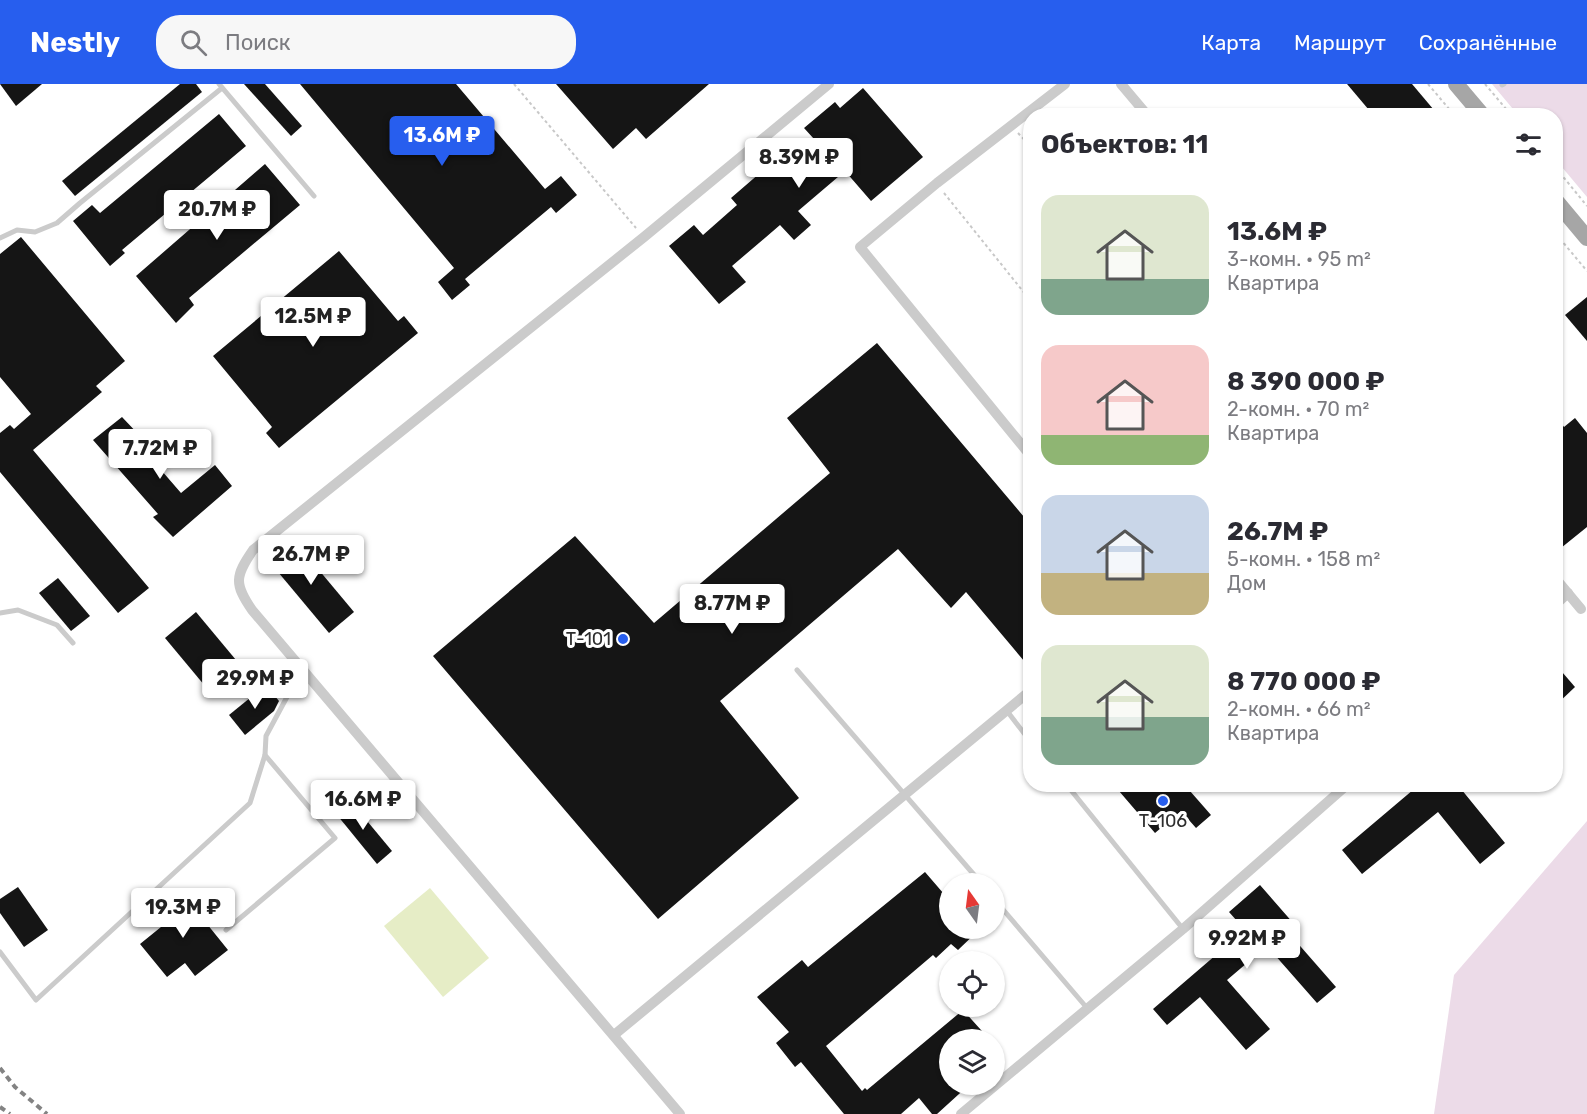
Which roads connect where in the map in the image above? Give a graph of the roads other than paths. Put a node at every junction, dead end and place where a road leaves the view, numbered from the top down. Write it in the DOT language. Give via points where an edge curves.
graph roads {
  1 [pos="829,84"];
  2 [pos="1065,84"];
  3 [pos="1121,84"];
  4 [pos="1456,84"];
  5 [pos="221,86"];
  6 [pos="1034,108"];
  7 [pos="1141,108"];
  8 [pos="1476,108"];
  9 [pos="1023,116"];
  10 [pos="314,196"];
  11 [pos="1563,209"];
  12 [pos="0,238"];
  13 [pos="1587,238"];
  14 [pos="1023,446"];
  15 [pos="1563,587"];
  16 [pos="1568,593"];
  17 [pos="1563,598"];
  18 [pos="1581,609"];
  19 [pos="0,613"];
  20 [pos="73,644"];
  21 [pos="303,668"];
  22 [pos="797,670"];
  23 [pos="1023,697"];
  24 [pos="1006,711"];
  25 [pos="1023,732"];
  26 [pos="265,755"];
  27 [pos="1072,792"];
  28 [pos="1339,792"];
  29 [pos="907,795"];
  30 [pos="973,873"];
  31 [pos="1005,912"];
  32 [pos="1183,929"];
  33 [pos="226,930"];
  34 [pos="0,952"];
  35 [pos="1087,1008"];
  36 [pos="614,1035"];
  37 [pos="680,1114"];
  38 [pos="961,1114"];
  1 -- 21 [label="street" via="252,550 240,568 242,596"];
  2 -- 6 [label="street"];
  3 -- 7 [label="street"];
  4 -- 8 [label="main road"];
  5 -- 10 [label="lane"];
  5 -- 12 [label="lane" via="57,224 35,232 17,230"];
  9 -- 14 [label="street" via="860,247"];
  11 -- 13 [label="main road"];
  15 -- 16 [label="street"];
  16 -- 17 [label="street"];
  16 -- 18 [label="street"];
  19 -- 20 [label="lane" via="18,610 57,625"];
  21 -- 26 [label="lane" via="266,736"];
  21 -- 36 [label="street"];
  22 -- 29 [label="lane"];
  23 -- 24 [label="street"];
  24 -- 25 [label="lane"];
  24 -- 29 [label="street"];
  26 -- 33 [label="lane" via="335,838"];
  26 -- 34 [label="lane" via="250,803 36,999"];
  27 -- 32 [label="lane"];
  28 -- 32 [label="street"];
  29 -- 30 [label="lane"];
  29 -- 36 [label="street"];
  31 -- 35 [label="lane"];
  32 -- 35 [label="street"];
  35 -- 38 [label="street"];
  36 -- 37 [label="street"];
}
